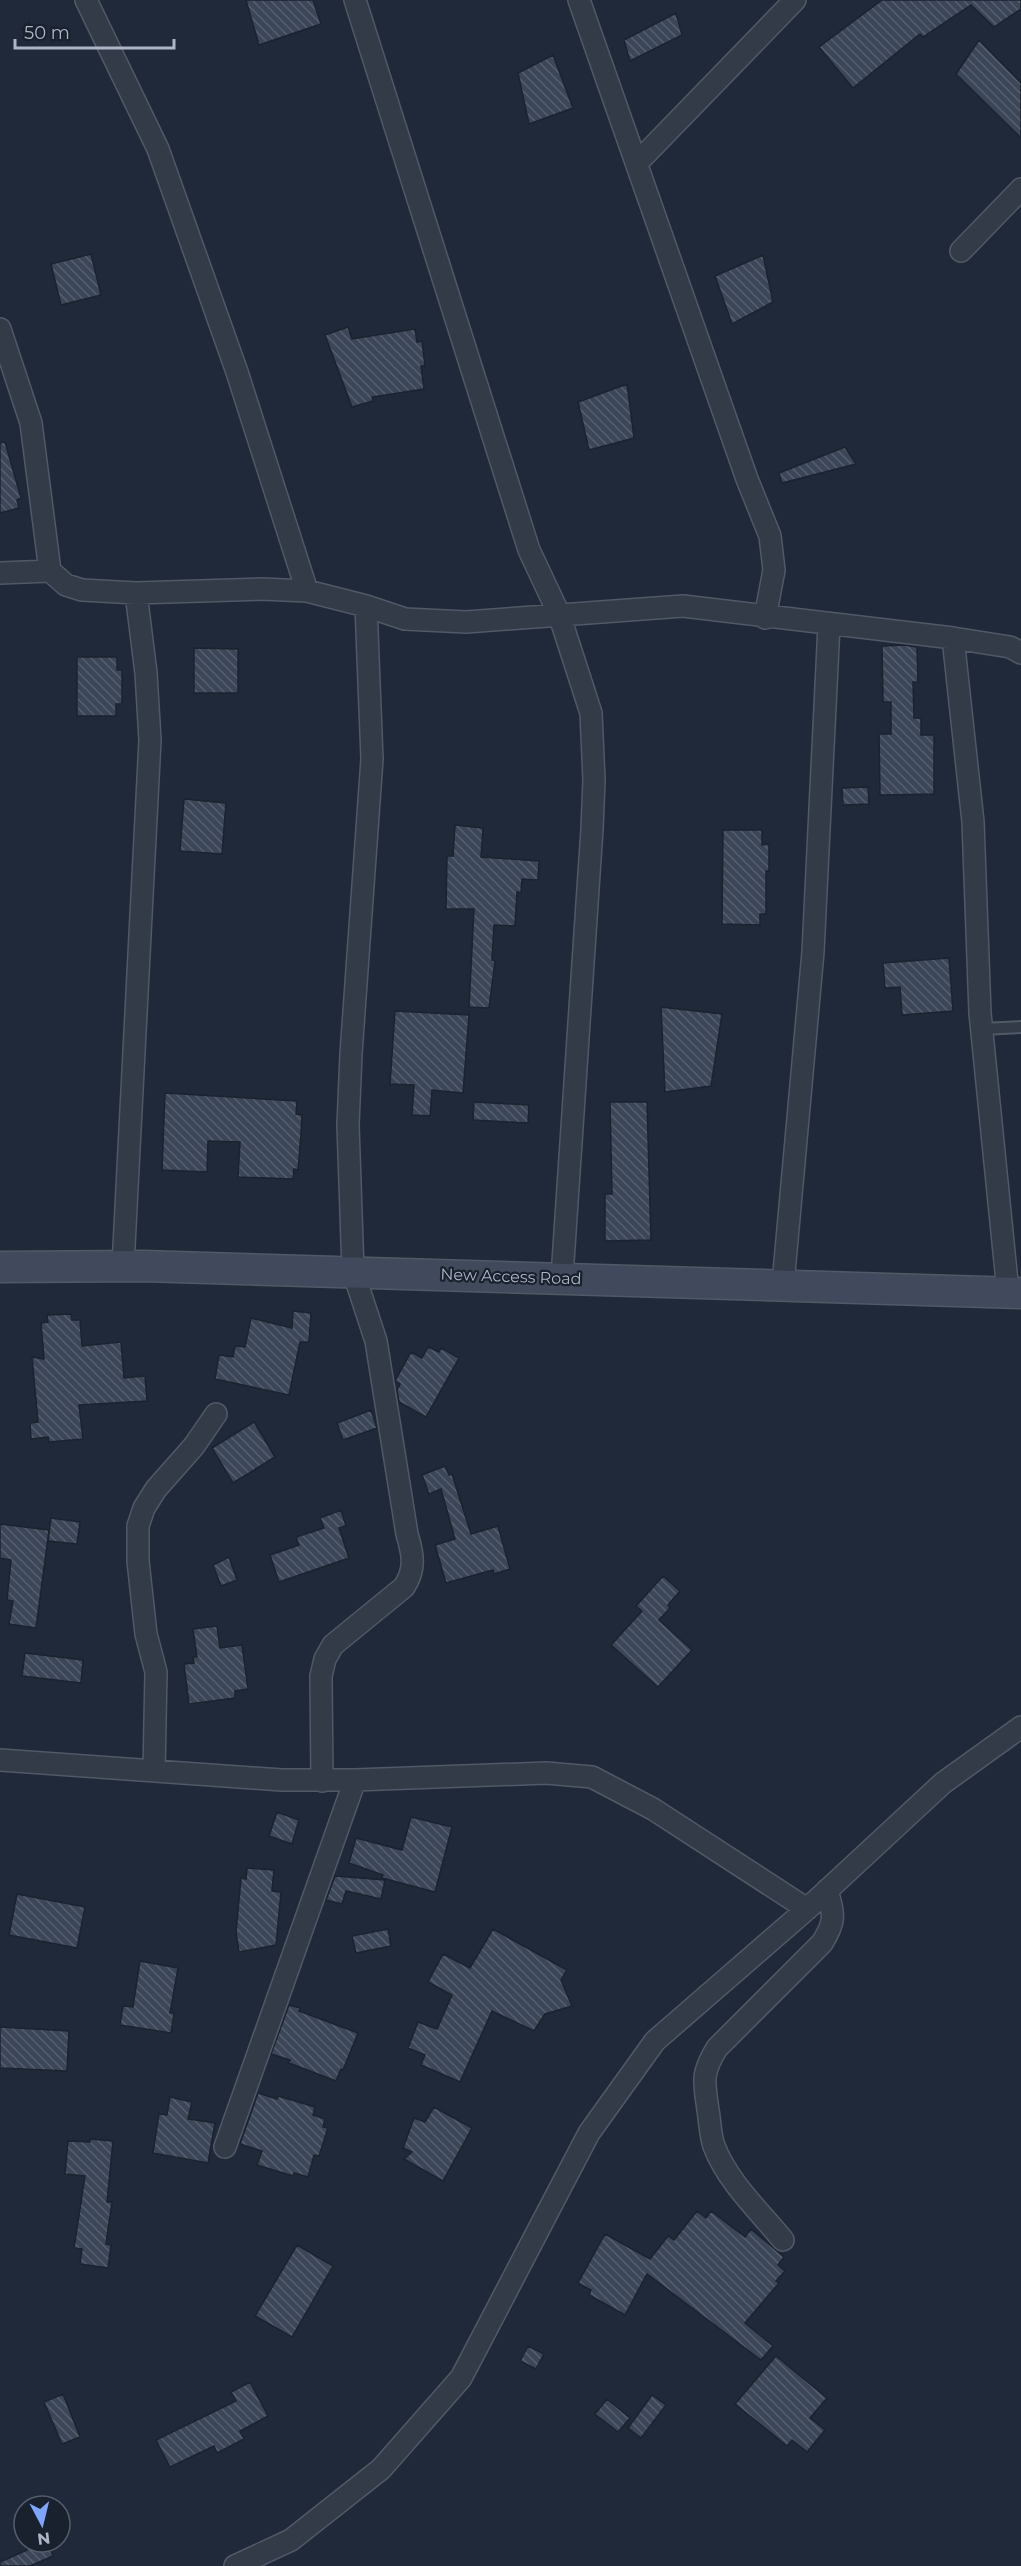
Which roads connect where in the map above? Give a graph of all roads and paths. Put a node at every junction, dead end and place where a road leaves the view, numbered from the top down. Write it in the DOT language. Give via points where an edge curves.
graph roads {
  1 [pos="86,0"];
  2 [pos="355,0"];
  3 [pos="579,0"];
  4 [pos="795,0"];
  5 [pos="637,163"];
  6 [pos="1021,189"];
  7 [pos="961,251"];
  8 [pos="0,329"];
  9 [pos="50,571"];
  10 [pos="0,573"];
  11 [pos="307,591"];
  12 [pos="136,593"];
  13 [pos="366,606"];
  14 [pos="559,614"];
  15 [pos="765,618"];
  16 [pos="829,625"];
  17 [pos="953,638"];
  18 [pos="1021,653"];
  19 [pos="1021,1027"];
  20 [pos="982,1029"];
  21 [pos="123,1266"];
  22 [pos="0,1267"];
  23 [pos="353,1271"];
  24 [pos="562,1277"];
  25 [pos="783,1284"];
  26 [pos="1014,1293"];
  27 [pos="216,1414"];
  28 [pos="1021,1727"];
  29 [pos="0,1760"];
  30 [pos="154,1771"];
  31 [pos="355,1780"];
  32 [pos="322,1781"];
  33 [pos="827,1890"];
  34 [pos="807,1909"];
  35 [pos="225,2147"];
  36 [pos="783,2240"];
  37 [pos="235,2566"];
  1 -- 11 [label="street" via="158,149 237,372"];
  2 -- 14 [label="street" via="530,550"];
  3 -- 5 [label="street"];
  4 -- 5 [label="street"];
  5 -- 15 [label="street" via="770,536 774,570"];
  6 -- 7 [label="street"];
  8 -- 9 [label="street" via="32,423"];
  9 -- 10 [label="street"];
  9 -- 12 [label="street" via="66,585 82,590"];
  11 -- 12 [label="street"];
  11 -- 13 [label="street"];
  12 -- 21 [label="street" via="150,740"];
  13 -- 14 [label="street" via="405,619 466,622"];
  13 -- 23 [label="street" via="372,759 348,1125"];
  14 -- 15 [label="street" via="683,606"];
  14 -- 24 [label="street" via="591,713 594,780"];
  15 -- 16 [label="street"];
  16 -- 17 [label="street"];
  16 -- 25 [label="street" via="813,952"];
  17 -- 18 [label="street" via="1010,647"];
  17 -- 20 [label="street" via="973,822"];
  19 -- 20 [label="lane"];
  20 -- 26 [label="street"];
  21 -- 22 [label="main road, New Access Road"];
  21 -- 23 [label="main road, New Access Road"];
  23 -- 24 [label="main road, New Access Road"];
  23 -- 32 [label="street" via="376,1341 414,1557 412,1576 404,1587 333,1645 326,1659 321,1676"];
  24 -- 25 [label="main road, New Access Road"];
  25 -- 26 [label="main road, New Access Road"];
  27 -- 30 [label="street" via="156,1489 138,1526 146,1634 156,1672"];
  28 -- 33 [label="street" via="943,1783"];
  29 -- 30 [label="street"];
  30 -- 32 [label="street"];
  31 -- 32 [label="street"];
  31 -- 34 [label="street" via="546,1773 592,1777 653,1809"];
  31 -- 35 [label="street"];
  33 -- 34 [label="street"];
  33 -- 36 [label="street" via="833,1927 822,1943 717,2048 704,2078 713,2145 739,2187"];
  34 -- 37 [label="street" via="655,2041 589,2133 460,2378 417,2428 381,2469 291,2540"];
}
